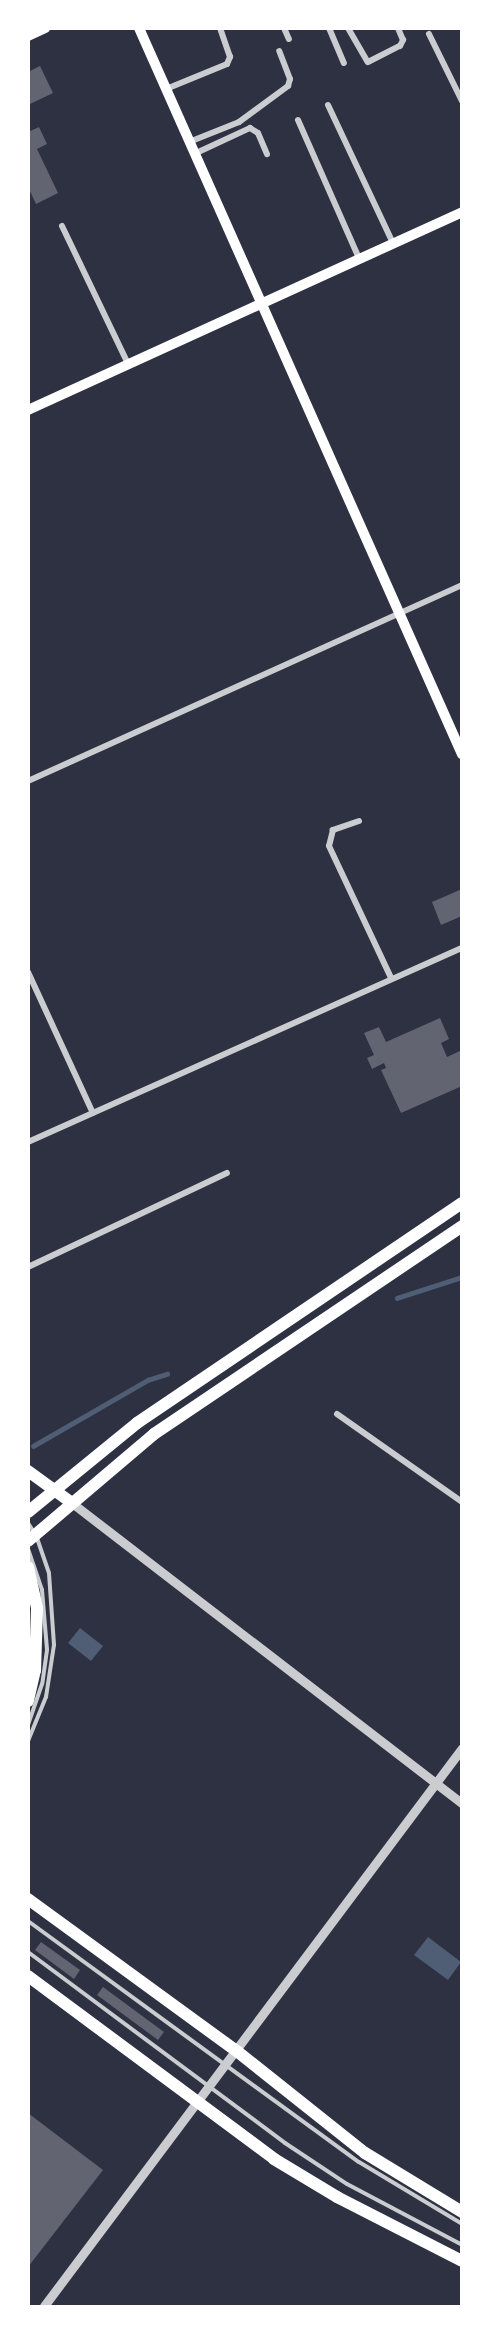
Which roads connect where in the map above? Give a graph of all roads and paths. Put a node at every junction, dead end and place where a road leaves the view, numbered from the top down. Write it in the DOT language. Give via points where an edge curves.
graph roads {
  1 [pos="45,28"];
  2 [pos="139,28"];
  3 [pos="220,28"];
  4 [pos="284,28"];
  5 [pos="329,28"];
  6 [pos="348,28"];
  7 [pos="398,28"];
  8 [pos="429,34"];
  9 [pos="28,36"];
  10 [pos="289,39"];
  11 [pos="279,51"];
  12 [pos="344,63"];
  13 [pos="166,89"];
  14 [pos="462,100"];
  15 [pos="328,105"];
  16 [pos="298,120"];
  17 [pos="189,142"];
  18 [pos="194,154"];
  19 [pos="267,154"];
  20 [pos="462,212"];
  21 [pos="62,226"];
  22 [pos="393,243"];
  23 [pos="359,258"];
  24 [pos="261,302"];
  25 [pos="128,364"];
  26 [pos="28,410"];
  27 [pos="462,585"];
  28 [pos="398,613"];
  29 [pos="462,754"];
  30 [pos="28,781"];
  31 [pos="358,821"];
  32 [pos="462,948"];
  33 [pos="28,972"];
  34 [pos="391,978"];
  35 [pos="93,1113"];
  36 [pos="28,1142"];
  37 [pos="227,1173"];
  38 [pos="462,1203"];
  39 [pos="462,1226"];
  40 [pos="28,1267"];
  41 [pos="337,1414"];
  42 [pos="28,1471"];
  43 [pos="55,1490"];
  44 [pos="462,1502"];
  45 [pos="72,1503"];
  46 [pos="28,1512"];
  47 [pos="28,1523"];
  48 [pos="32,1538"];
  49 [pos="28,1548"];
  50 [pos="28,1567"];
  51 [pos="28,1701"];
  52 [pos="28,1725"];
  53 [pos="28,1741"];
  54 [pos="462,1748"];
  55 [pos="436,1784"];
  56 [pos="462,1803"];
  57 [pos="28,1899"];
  58 [pos="28,1922"];
  59 [pos="28,1952"];
  60 [pos="28,1976"];
  61 [pos="238,2052"];
  62 [pos="227,2066"];
  63 [pos="209,2090"];
  64 [pos="198,2104"];
  65 [pos="462,2212"];
  66 [pos="462,2224"];
  67 [pos="462,2245"];
  68 [pos="462,2260"];
  69 [pos="44,2307"];
  1 -- 9 [label="main road"];
  2 -- 13 [label="main road"];
  3 -- 13 [label="street" via="230,57 227,64"];
  4 -- 10 [label="street"];
  5 -- 12 [label="street"];
  6 -- 7 [label="street" via="361,57 368,62 400,46 403,40"];
  8 -- 14 [label="street"];
  11 -- 17 [label="street" via="290,79 288,86 238,123"];
  13 -- 17 [label="main road"];
  15 -- 22 [label="street"];
  16 -- 23 [label="street"];
  17 -- 18 [label="main road"];
  18 -- 19 [label="street" via="249,128 258,133"];
  18 -- 24 [label="main road"];
  20 -- 22 [label="main road"];
  21 -- 25 [label="street"];
  22 -- 23 [label="main road"];
  23 -- 24 [label="main road"];
  24 -- 25 [label="main road"];
  24 -- 28 [label="main road"];
  25 -- 26 [label="main road"];
  27 -- 28 [label="street"];
  28 -- 29 [label="main road"];
  28 -- 30 [label="street"];
  31 -- 34 [label="street" via="333,830 329,846"];
  32 -- 34 [label="street"];
  33 -- 35 [label="street"];
  34 -- 35 [label="street"];
  35 -- 36 [label="street"];
  37 -- 40 [label="street"];
  38 -- 43 [label="main road" via="137,1423"];
  39 -- 45 [label="main road" via="154,1434"];
  41 -- 44 [label="street"];
  42 -- 43 [label="main road"];
  43 -- 45 [label="main road"];
  43 -- 46 [label="main road"];
  45 -- 48 [label="main road"];
  45 -- 55 [label="street"];
  47 -- 48 [label="lane"];
  48 -- 53 [label="lane" via="49,1573 54,1645 46,1697"];
  49 -- 52 [label="lane" via="42,1590 47,1650 42,1684"];
  50 -- 51 [label="main road" via="37,1608 35,1670"];
  54 -- 55 [label="street"];
  55 -- 56 [label="street"];
  55 -- 61 [label="street"];
  57 -- 61 [label="main road"];
  58 -- 62 [label="lane"];
  59 -- 63 [label="lane"];
  60 -- 64 [label="main road"];
  61 -- 62 [label="street"];
  61 -- 65 [label="main road" via="365,2153"];
  62 -- 63 [label="street"];
  62 -- 66 [label="lane" via="358,2162"];
  63 -- 64 [label="street"];
  63 -- 67 [label="lane" via="347,2184"];
  64 -- 68 [label="main road" via="274,2159"];
  64 -- 69 [label="street"];
}
